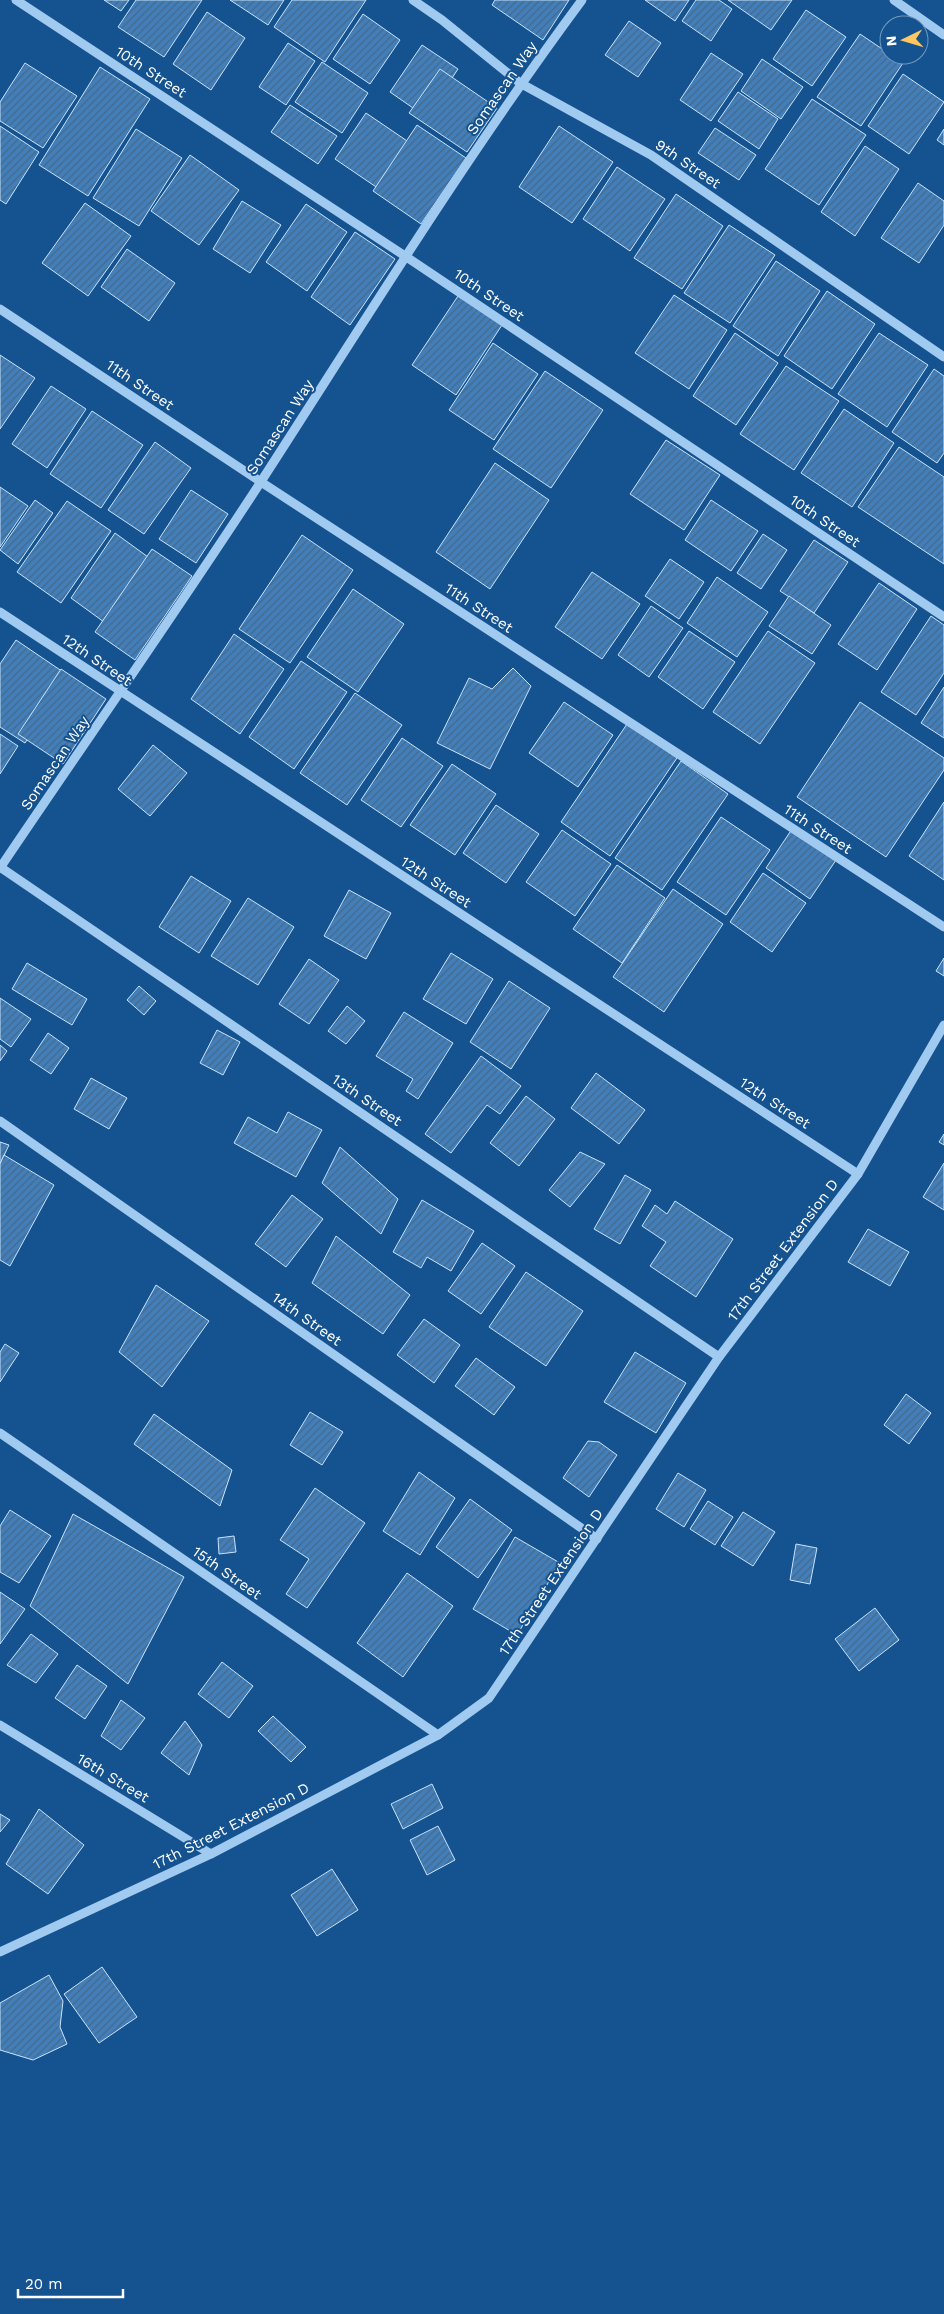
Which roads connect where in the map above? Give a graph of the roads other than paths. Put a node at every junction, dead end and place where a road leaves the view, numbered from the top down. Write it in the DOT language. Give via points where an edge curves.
graph roads {
  1 [pos="16,0"];
  2 [pos="413,0"];
  3 [pos="582,0"];
  4 [pos="894,0"];
  5 [pos="944,35"];
  6 [pos="520,83"];
  7 [pos="405,256"];
  8 [pos="0,308"];
  9 [pos="944,357"];
  10 [pos="261,482"];
  11 [pos="0,612"];
  12 [pos="944,617"];
  13 [pos="120,692"];
  14 [pos="0,867"];
  15 [pos="944,927"];
  16 [pos="944,1025"];
  17 [pos="0,1121"];
  18 [pos="858,1174"];
  19 [pos="719,1357"];
  20 [pos="0,1433"];
  21 [pos="597,1539"];
  22 [pos="0,1725"];
  23 [pos="438,1735"];
  24 [pos="211,1854"];
  25 [pos="0,1952"];
  1 -- 7 [label="street, 10th Street"];
  2 -- 6 [label="street, 9th Street"];
  3 -- 6 [label="street, Somascan Way"];
  4 -- 5 [label="street"];
  6 -- 7 [label="street, Somascan Way"];
  6 -- 9 [label="street, 9th Street" via="651,154"];
  7 -- 10 [label="street, Somascan Way"];
  7 -- 12 [label="street, 10th Street"];
  8 -- 10 [label="street, 11th Street"];
  10 -- 13 [label="street, Somascan Way"];
  10 -- 15 [label="street, 11th Street"];
  11 -- 13 [label="street, 12th Street"];
  13 -- 14 [label="street, Somascan Way"];
  13 -- 18 [label="street, 12th Street"];
  14 -- 19 [label="street, 13th Street"];
  16 -- 18 [label="street, 17th Street Extension D"];
  17 -- 21 [label="street, 14th Street"];
  18 -- 19 [label="street, 17th Street Extension D"];
  19 -- 21 [label="street, 17th Street Extension D"];
  20 -- 23 [label="street, 15th Street"];
  21 -- 23 [label="street, 17th Street Extension D" via="489,1698"];
  22 -- 24 [label="street, 16th Street"];
  23 -- 24 [label="street, 17th Street Extension D"];
  24 -- 25 [label="street, 17th Street Extension D"];
}
